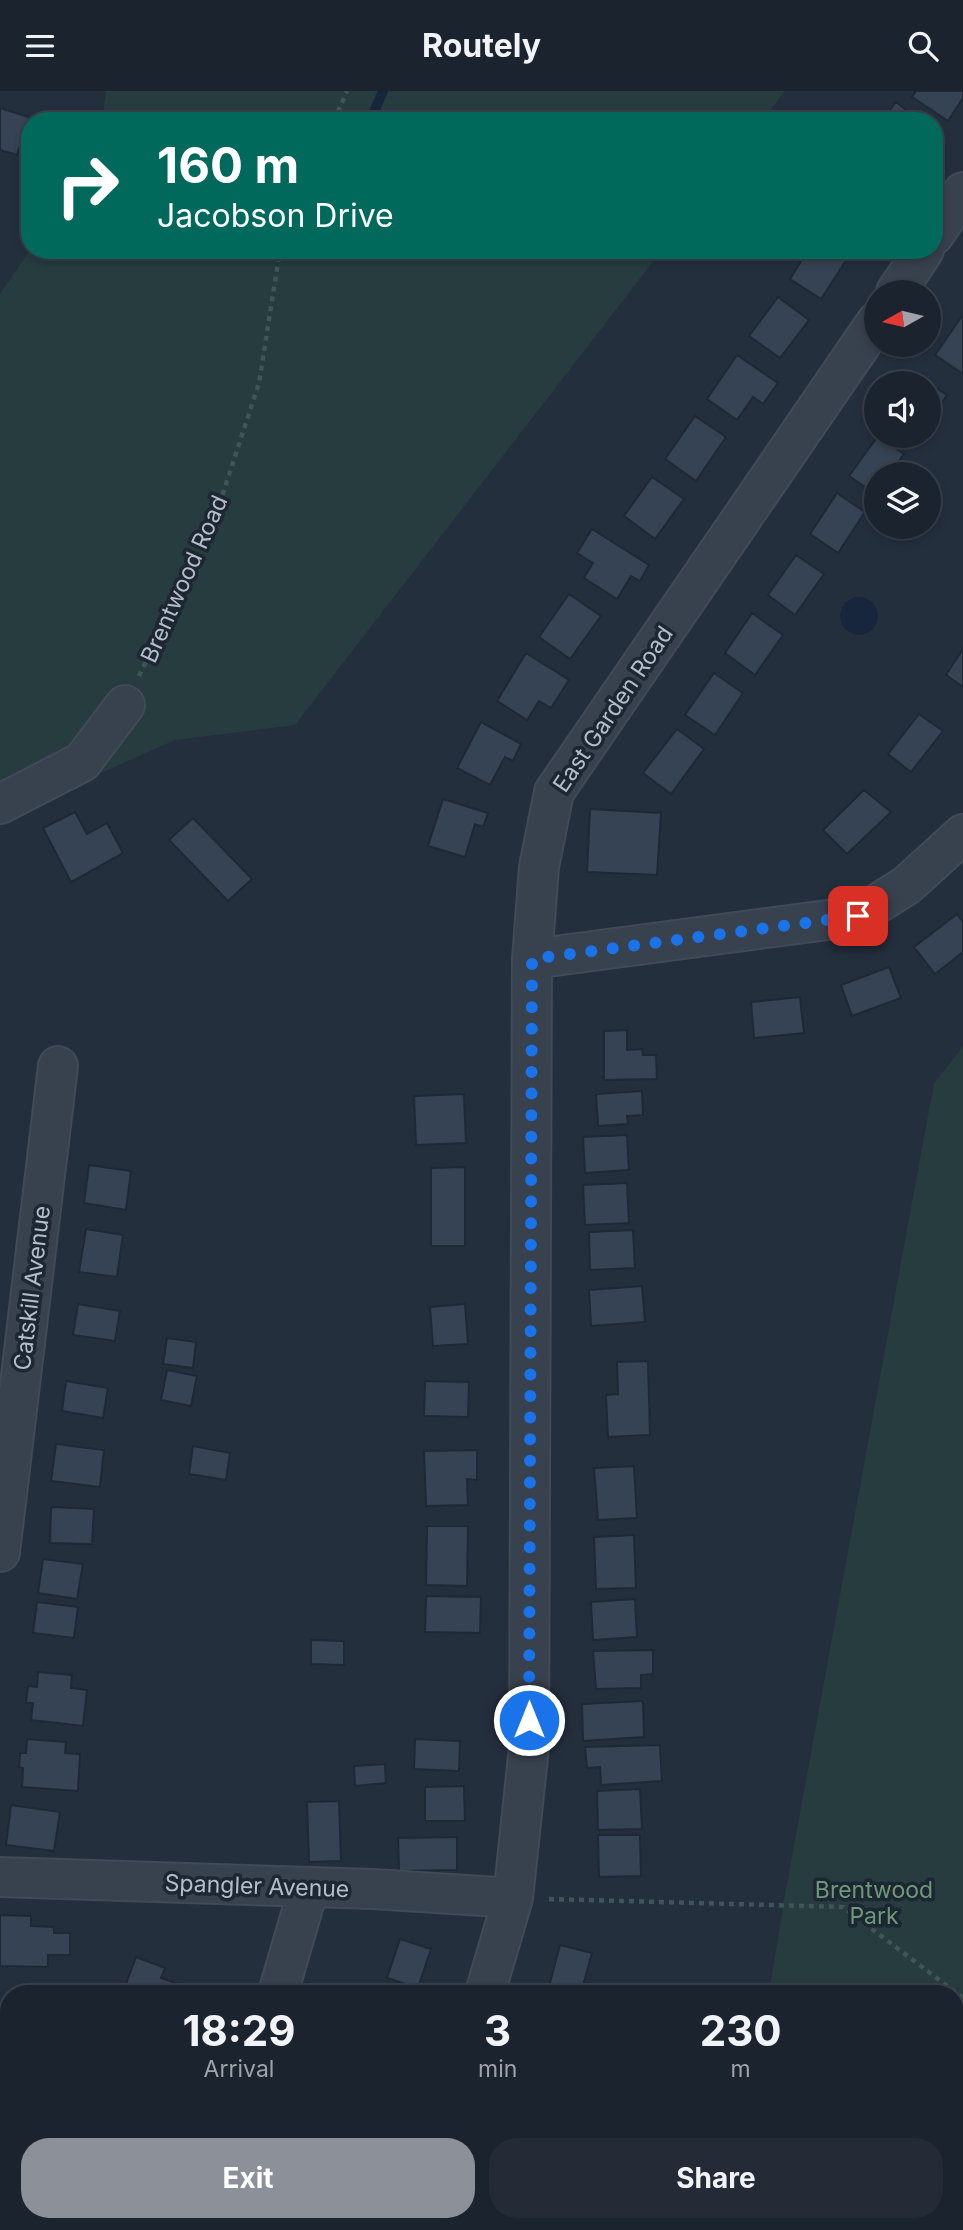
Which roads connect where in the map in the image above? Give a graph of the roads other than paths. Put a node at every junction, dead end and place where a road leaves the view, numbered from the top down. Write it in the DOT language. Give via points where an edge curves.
graph roads {
  1 [pos="963,192"];
  2 [pos="943,222"];
  3 [pos="918,259"];
  4 [pos="904,280"];
  5 [pos="864,340"];
  6 [pos="125,705"];
  7 [pos="0,804"];
  8 [pos="963,834"];
  9 [pos="532,959"];
  10 [pos="58,1066"];
  11 [pos="5,1480"];
  12 [pos="0,1552"];
  13 [pos="0,1877"];
  14 [pos="309,1887"];
  15 [pos="513,1898"];
  16 [pos="280,1985"];
  17 [pos="487,1985"];
  1 -- 2 [label="street"];
  3 -- 4 [label="street"];
  5 -- 9 [label="street, East Garden Road" via="554,792 539,867"];
  6 -- 7 [label="street" via="82,762"];
  8 -- 9 [label="street" via="907,885 858,916"];
  9 -- 15 [label="street, East Garden Road" via="529,1747"];
  10 -- 11 [label="street, Catskill Avenue"];
  11 -- 12 [label="street, Catskill Avenue"];
  13 -- 14 [label="street, Spangler Avenue"];
  14 -- 15 [label="street, Spangler Avenue"];
  14 -- 16 [label="street"];
  15 -- 17 [label="street, East Garden Road"];
}
